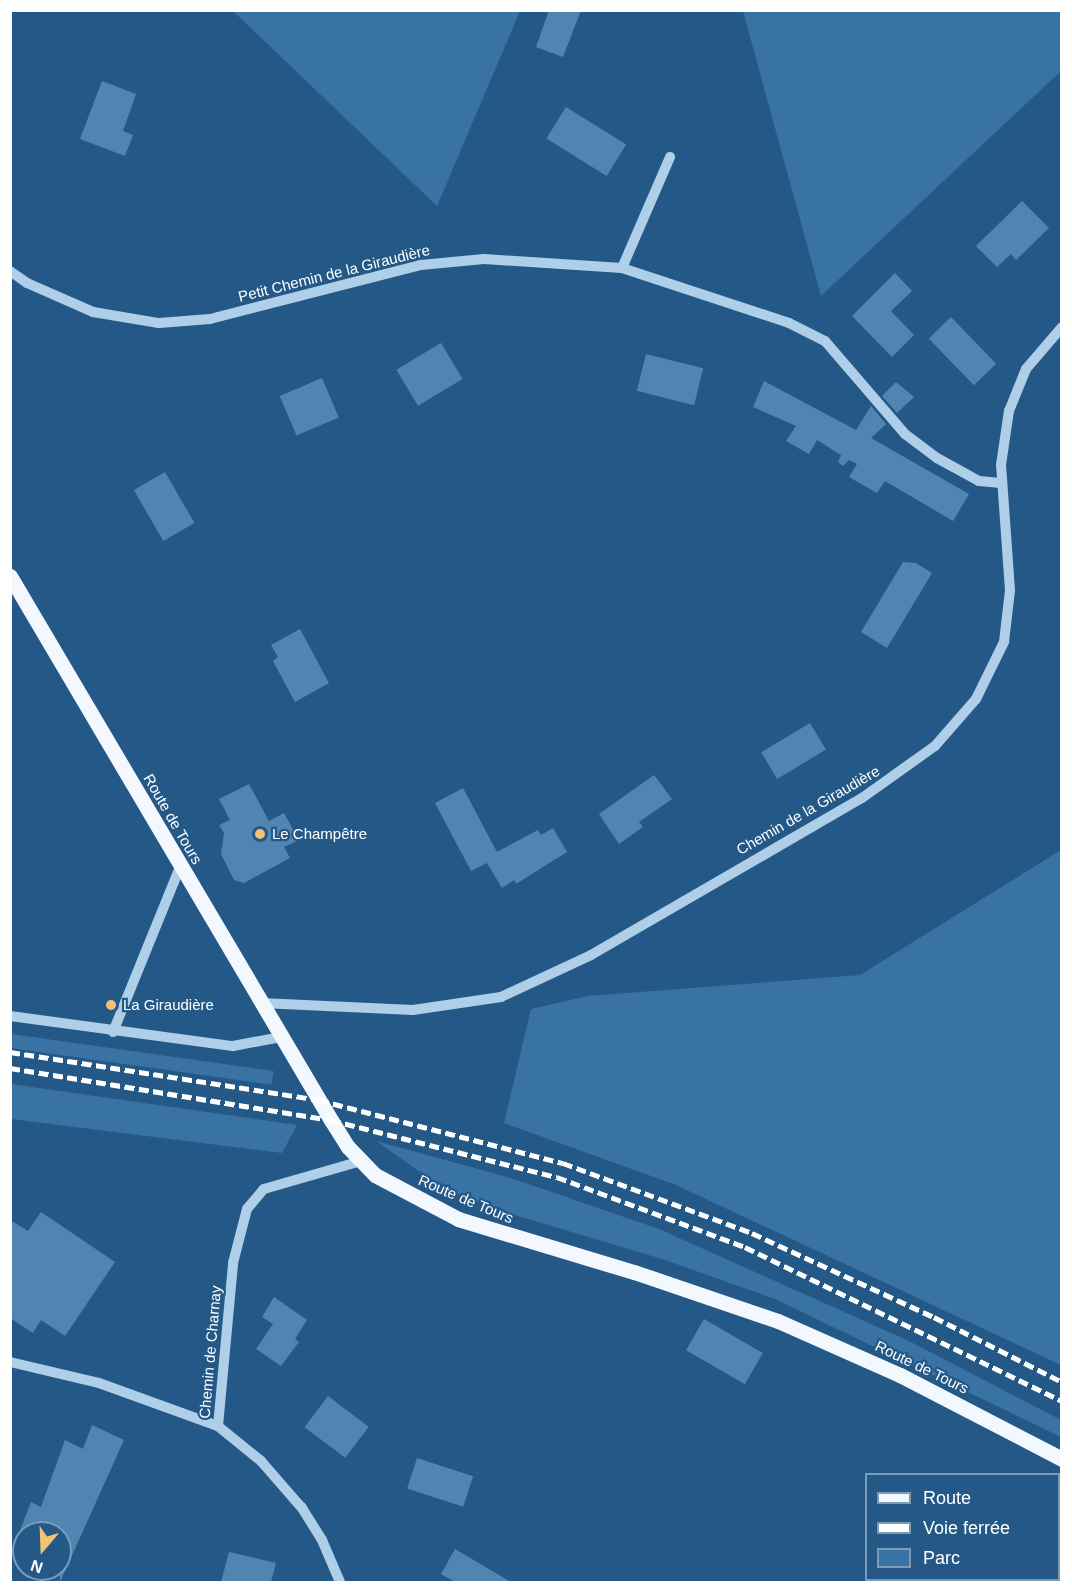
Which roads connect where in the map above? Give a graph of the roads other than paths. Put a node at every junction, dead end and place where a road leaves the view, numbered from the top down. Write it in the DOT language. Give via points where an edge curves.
graph roads {
  1 [pos="670,157"];
  2 [pos="622,268"];
  3 [pos="10,271"];
  4 [pos="1062,327"];
  5 [pos="1001,483"];
  6 [pos="10,576"];
  7 [pos="180,867"];
  8 [pos="261,1003"];
  9 [pos="10,1016"];
  10 [pos="113,1032"];
  11 [pos="281,1037"];
  12 [pos="361,1161"];
  13 [pos="10,1362"];
  14 [pos="218,1426"];
  15 [pos="1062,1459"];
  16 [pos="340,1582"];
  1 -- 2 [label="street"];
  2 -- 3 [label="street, Petit Chemin de la Giraudière" via="484,259 421,265 210,319 159,323 93,312 27,283"];
  2 -- 5 [label="street, Petit Chemin de la Giraudière" via="789,323 825,341 905,434 937,458 979,481"];
  4 -- 5 [label="street, Chemin de la Giraudière" via="1037,353 1017,388 1005,437"];
  5 -- 8 [label="street, Chemin de la Giraudière" via="1010,590 1004,642 976,699 936,746 904,770 591,955 501,997 405,1010"];
  6 -- 7 [label="main road, Route de Tours"];
  7 -- 8 [label="main road, Route de Tours"];
  7 -- 10 [label="street"];
  8 -- 11 [label="main road, Route de Tours"];
  9 -- 10 [label="street"];
  10 -- 11 [label="street" via="233,1046"];
  11 -- 12 [label="main road, Route de Tours"];
  12 -- 14 [label="street, Chemin de Charnay" via="264,1189 247,1209 233,1263"];
  12 -- 15 [label="main road, Route de Tours" via="401,1191 458,1219 701,1294 838,1347"];
  13 -- 14 [label="street" via="99,1383"];
  14 -- 16 [label="street, Chemin de Charnay" via="261,1461 301,1507"];
}
